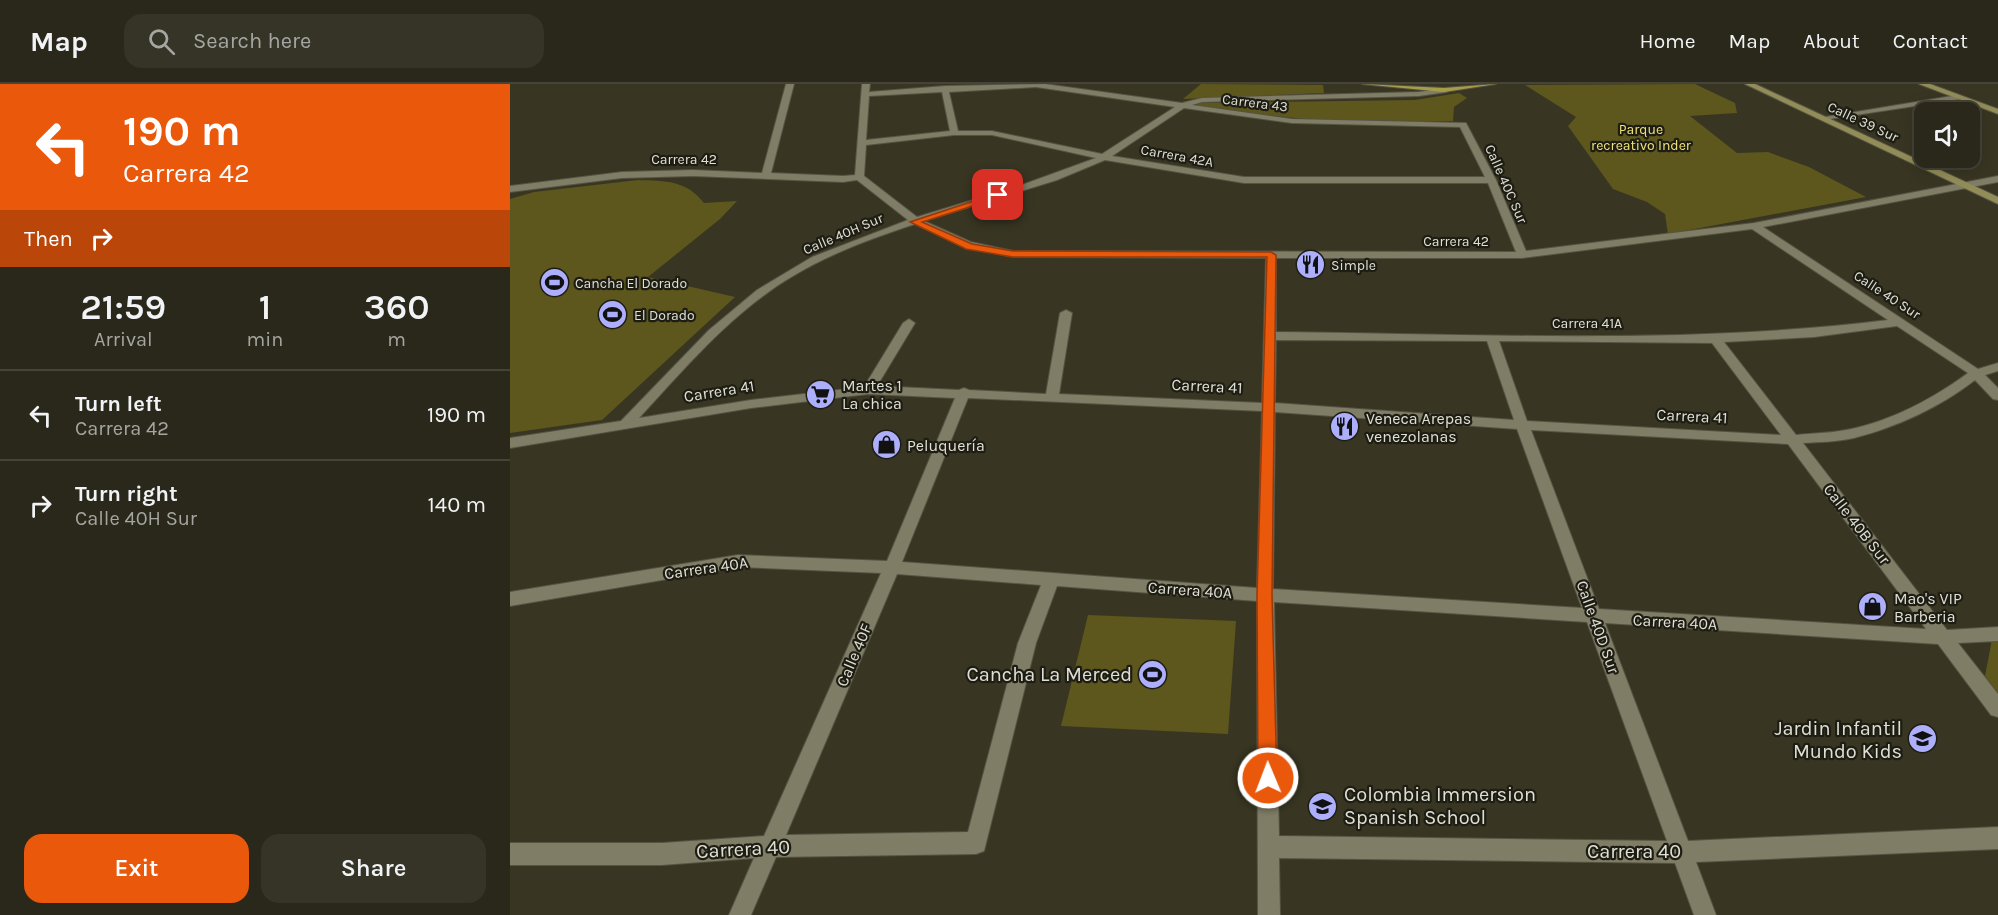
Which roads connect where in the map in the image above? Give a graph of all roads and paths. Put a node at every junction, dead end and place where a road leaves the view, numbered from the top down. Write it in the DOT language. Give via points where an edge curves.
graph roads {
  1 [pos="790,84"];
  2 [pos="866,84"];
  3 [pos="1366,84"];
  4 [pos="1437,84"];
  5 [pos="1492,84"];
  6 [pos="1749,84"];
  7 [pos="1923,84"];
  8 [pos="945,88"];
  9 [pos="1444,90"];
  10 [pos="865,94"];
  11 [pos="1958,97"];
  12 [pos="1179,107"];
  13 [pos="1998,112"];
  14 [pos="1823,118"];
  15 [pos="1463,125"];
  16 [pos="954,133"];
  17 [pos="861,143"];
  18 [pos="1105,157"];
  19 [pos="766,176"];
  20 [pos="859,177"];
  21 [pos="1998,179"];
  22 [pos="1491,180"];
  23 [pos="1963,185"];
  24 [pos="510,191"];
  25 [pos="1998,201"];
  26 [pos="914,222"];
  27 [pos="1754,226"];
  28 [pos="1271,255"];
  29 [pos="1522,255"];
  30 [pos="1066,313"];
  31 [pos="1902,322"];
  32 [pos="909,323"];
  33 [pos="1270,336"];
  34 [pos="1492,338"];
  35 [pos="1715,339"];
  36 [pos="1998,368"];
  37 [pos="1976,373"];
  38 [pos="868,390"];
  39 [pos="964,393"];
  40 [pos="1998,396"];
  41 [pos="1052,397"];
  42 [pos="1267,407"];
  43 [pos="625,425"];
  44 [pos="1522,425"];
  45 [pos="1791,440"];
  46 [pos="510,443"];
  47 [pos="892,567"];
  48 [pos="1051,579"];
  49 [pos="1265,595"];
  50 [pos="510,599"];
  51 [pos="1595,617"];
  52 [pos="1998,634"];
  53 [pos="1945,637"];
  54 [pos="1998,709"];
  55 [pos="1998,838"];
  56 [pos="771,846"];
  57 [pos="1269,847"];
  58 [pos="1681,852"];
  59 [pos="510,855"];
  60 [pos="740,915"];
  61 [pos="1269,915"];
  62 [pos="1705,915"];
  1 -- 19 [label="street"];
  2 -- 10 [label="street"];
  3 -- 9 [label="main road"];
  4 -- 9 [label="street"];
  5 -- 9 [label="main road"];
  6 -- 14 [label="street, Calle 39 Sur"];
  7 -- 11 [label="street"];
  8 -- 10 [label="street, Carrera 43"];
  8 -- 12 [label="street, Carrera 43" via="1056,87"];
  8 -- 16 [label="street"];
  9 -- 12 [label="street" via="1202,100"];
  10 -- 17 [label="street"];
  11 -- 13 [label="street"];
  11 -- 14 [label="street"];
  12 -- 15 [label="street, Carrera 43" via="1316,123"];
  12 -- 18 [label="street, Calle 40H Sur"];
  14 -- 23 [label="street, Calle 39 Sur"];
  15 -- 22 [label="street, Calle 40C Sur"];
  16 -- 17 [label="street, Carrera 42A"];
  16 -- 18 [label="street, Carrera 42A" via="992,133"];
  17 -- 20 [label="street"];
  18 -- 22 [label="street, Carrera 42A" via="1244,180"];
  18 -- 26 [label="street, Calle 40H Sur"];
  19 -- 20 [label="street, Carrera 42"];
  19 -- 24 [label="street, Carrera 42" via="622,175"];
  20 -- 26 [label="street"];
  21 -- 23 [label="street, Carrera 42"];
  22 -- 29 [label="street, Calle 40C Sur"];
  23 -- 25 [label="street, Calle 39 Sur"];
  23 -- 27 [label="street, Carrera 42"];
  26 -- 28 [label="street, Carrera 42" via="969,247 1013,254"];
  26 -- 43 [label="street, Calle 40H Sur" via="816,259 778,281 718,326"];
  27 -- 29 [label="street, Carrera 42"];
  27 -- 31 [label="street, Calle 40 Sur"];
  28 -- 29 [label="street, Carrera 42"];
  28 -- 33 [label="street"];
  30 -- 41 [label="street"];
  31 -- 35 [label="street, Carrera 41A"];
  31 -- 37 [label="street, Calle 40 Sur"];
  32 -- 38 [label="street"];
  33 -- 34 [label="street, Carrera 41A"];
  33 -- 42 [label="street"];
  34 -- 35 [label="street, Carrera 41A"];
  34 -- 44 [label="street, Calle 40D Sur"];
  35 -- 45 [label="street, Calle 40B Sur"];
  36 -- 37 [label="street, Carrera 41"];
  37 -- 40 [label="street, Calle 40 Sur"];
  37 -- 45 [label="street, Carrera 41" via="1943,398 1878,426 1851,434"];
  38 -- 39 [label="street, Carrera 41"];
  38 -- 43 [label="street, Carrera 41"];
  39 -- 41 [label="street, Carrera 41"];
  39 -- 47 [label="street, Calle 40F"];
  41 -- 42 [label="street, Carrera 41"];
  42 -- 44 [label="street, Carrera 41"];
  42 -- 49 [label="street"];
  43 -- 46 [label="street, Carrera 41"];
  44 -- 45 [label="street, Carrera 41"];
  44 -- 51 [label="street, Calle 40D Sur"];
  45 -- 53 [label="street, Calle 40B Sur"];
  47 -- 48 [label="street, Carrera 40A"];
  47 -- 50 [label="street, Carrera 40A" via="738,561"];
  47 -- 56 [label="street, Calle 40F"];
  48 -- 49 [label="street, Carrera 40A"];
  48 -- 56 [label="street, Carrera 40" via="1027,643 976,843"];
  49 -- 51 [label="street, Carrera 40A"];
  49 -- 57 [label="street"];
  51 -- 53 [label="street, Carrera 40A"];
  51 -- 58 [label="street, Calle 40D Sur"];
  52 -- 53 [label="street"];
  53 -- 54 [label="street, Calle 40B Sur"];
  55 -- 58 [label="street, Carrera 40"];
  56 -- 59 [label="street, Carrera 40" via="662,854"];
  56 -- 60 [label="street, Calle 40F"];
  57 -- 58 [label="street, Carrera 40"];
  57 -- 61 [label="street"];
  58 -- 62 [label="street, Calle 40D Sur"];
}
